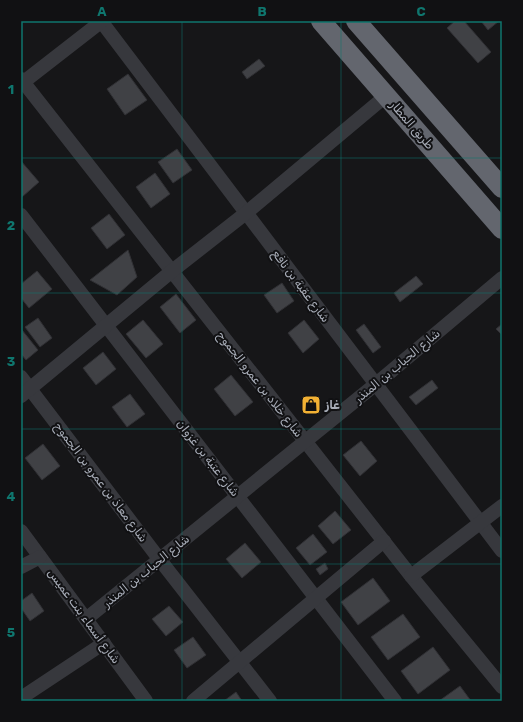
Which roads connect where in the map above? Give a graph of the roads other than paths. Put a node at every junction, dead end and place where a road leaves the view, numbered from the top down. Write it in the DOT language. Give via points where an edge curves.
graph roads {
  1 [pos="102,21"];
  2 [pos="321,21"];
  3 [pos="356,21"];
  4 [pos="22,82"];
  5 [pos="387,95"];
  6 [pos="502,188"];
  7 [pos="246,213"];
  8 [pos="21,215"];
  9 [pos="502,229"];
  10 [pos="172,271"];
  11 [pos="502,278"];
  12 [pos="106,326"];
  13 [pos="21,377"];
  14 [pos="376,384"];
  15 [pos="26,393"];
  16 [pos="305,441"];
  17 [pos="238,496"];
  18 [pos="502,506"];
  19 [pos="481,523"];
  20 [pos="21,531"];
  21 [pos="384,541"];
  22 [pos="502,551"];
  23 [pos="40,557"];
  24 [pos="160,560"];
  25 [pos="21,567"];
  26 [pos="411,576"];
  27 [pos="316,597"];
  28 [pos="86,619"];
  29 [pos="104,643"];
  30 [pos="240,662"];
  31 [pos="502,687"];
  32 [pos="21,698"];
  33 [pos="146,701"];
  34 [pos="193,701"];
  35 [pos="270,701"];
  36 [pos="396,701"];
  1 -- 4 [label="street"];
  1 -- 7 [label="street, شارع عقبة بن نافع"];
  2 -- 5 [label="highway, طريق المطار"];
  3 -- 6 [label="highway"];
  4 -- 10 [label="street, شارع خلاد بن عمرو الجموح"];
  5 -- 7 [label="street"];
  5 -- 9 [label="highway, طريق المطار"];
  7 -- 10 [label="street"];
  7 -- 14 [label="street, شارع عقبة بن نافع"];
  8 -- 12 [label="street, شارع عتبة بن غزوان"];
  10 -- 12 [label="street"];
  10 -- 16 [label="street, شارع خلاد بن عمرو الجموح"];
  11 -- 14 [label="street, شارع الحباب بن المنذر"];
  12 -- 15 [label="street"];
  12 -- 17 [label="street, شارع عتبة بن غزوان"];
  13 -- 15 [label="street, شارع معاذ بن عمرو بن الجموح"];
  14 -- 16 [label="street, شارع الحباب بن المنذر"];
  14 -- 19 [label="street, شارع عقبة بن نافع"];
  15 -- 24 [label="street, شارع معاذ بن عمرو بن الجموح"];
  16 -- 17 [label="street, شارع الحباب بن المنذر"];
  16 -- 21 [label="street, شارع خلاد بن عمرو الجموح"];
  17 -- 24 [label="street, شارع الحباب بن المنذر"];
  17 -- 27 [label="street, شارع عتبة بن غزوان"];
  18 -- 19 [label="street"];
  19 -- 22 [label="street, شارع عقبة بن نافع"];
  19 -- 26 [label="street"];
  20 -- 23 [label="street, شارع أسماء بنت عميس"];
  21 -- 26 [label="street, شارع خلاد بن عمرو الجموح"];
  21 -- 27 [label="street"];
  23 -- 25 [label="street"];
  23 -- 28 [label="street, شارع أسماء بنت عميس"];
  24 -- 28 [label="street, شارع الحباب بن المنذر"];
  24 -- 30 [label="street, شارع معاذ بن عمرو بن الجموح"];
  26 -- 31 [label="street, شارع خلاد بن عمرو الجموح"];
  27 -- 30 [label="street"];
  27 -- 36 [label="street, شارع عتبة بن غزوان"];
  28 -- 29 [label="street, شارع أسماء بنت عميس"];
  29 -- 32 [label="street"];
  29 -- 33 [label="street, شارع أسماء بنت عميس"];
  30 -- 34 [label="street"];
  30 -- 35 [label="street, شارع معاذ بن عمرو بن الجموح"];
}
